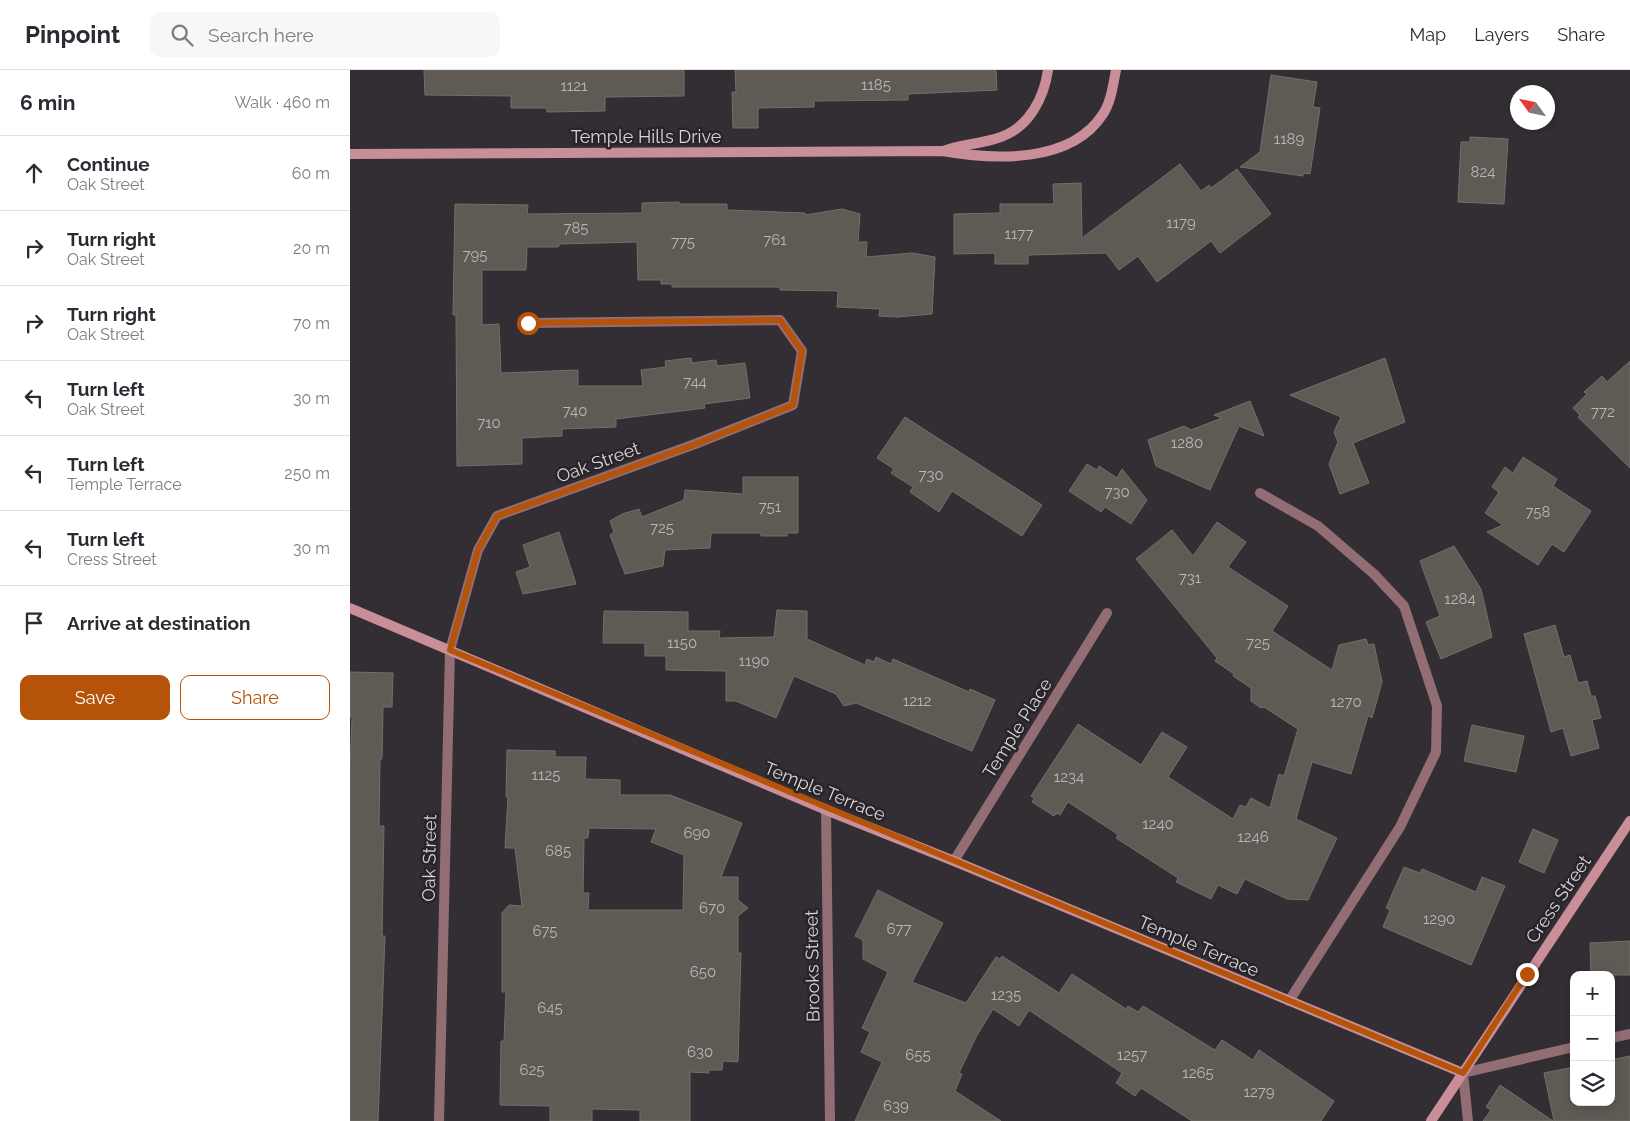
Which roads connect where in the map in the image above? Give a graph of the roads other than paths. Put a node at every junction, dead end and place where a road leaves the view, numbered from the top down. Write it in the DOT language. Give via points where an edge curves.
graph roads {
  1 [pos="1048,70"];
  2 [pos="1116,70"];
  3 [pos="942,151"];
  4 [pos="350,154"];
  5 [pos="528,323"];
  6 [pos="1260,493"];
  7 [pos="350,608"];
  8 [pos="1107,613"];
  9 [pos="450,650"];
  10 [pos="826,810"];
  11 [pos="1630,821"];
  12 [pos="954,861"];
  13 [pos="1288,1001"];
  14 [pos="1630,1034"];
  15 [pos="1615,1037"];
  16 [pos="1570,1048"];
  17 [pos="1463,1073"];
  18 [pos="439,1121"];
  19 [pos="830,1121"];
  20 [pos="1431,1121"];
  21 [pos="1468,1121"];
  1 -- 3 [label="street, Temple Hills Drive" via="1040,100 1026,120 1001,137"];
  2 -- 3 [label="street, Temple Hills Drive" via="1112,93 1103,114 1086,133 1067,146 1030,155"];
  3 -- 4 [label="street, Temple Hills Drive"];
  5 -- 9 [label="street, Oak Street" via="780,320 802,351 793,405 497,516 478,550"];
  6 -- 13 [label="street" via="1318,526 1374,574 1404,606 1437,706 1436,752 1400,827"];
  7 -- 9 [label="street, Temple Terrace"];
  8 -- 12 [label="street, Temple Place"];
  9 -- 10 [label="street, Temple Terrace"];
  9 -- 18 [label="street, Oak Street"];
  10 -- 12 [label="street, Temple Terrace"];
  10 -- 19 [label="street, Brooks Street"];
  11 -- 17 [label="street, Cress Street"];
  12 -- 13 [label="street, Temple Terrace"];
  13 -- 17 [label="street, Temple Terrace"];
  14 -- 15 [label="street"];
  16 -- 17 [label="street"];
  17 -- 20 [label="street, Cress Street"];
  17 -- 21 [label="street"];
}
